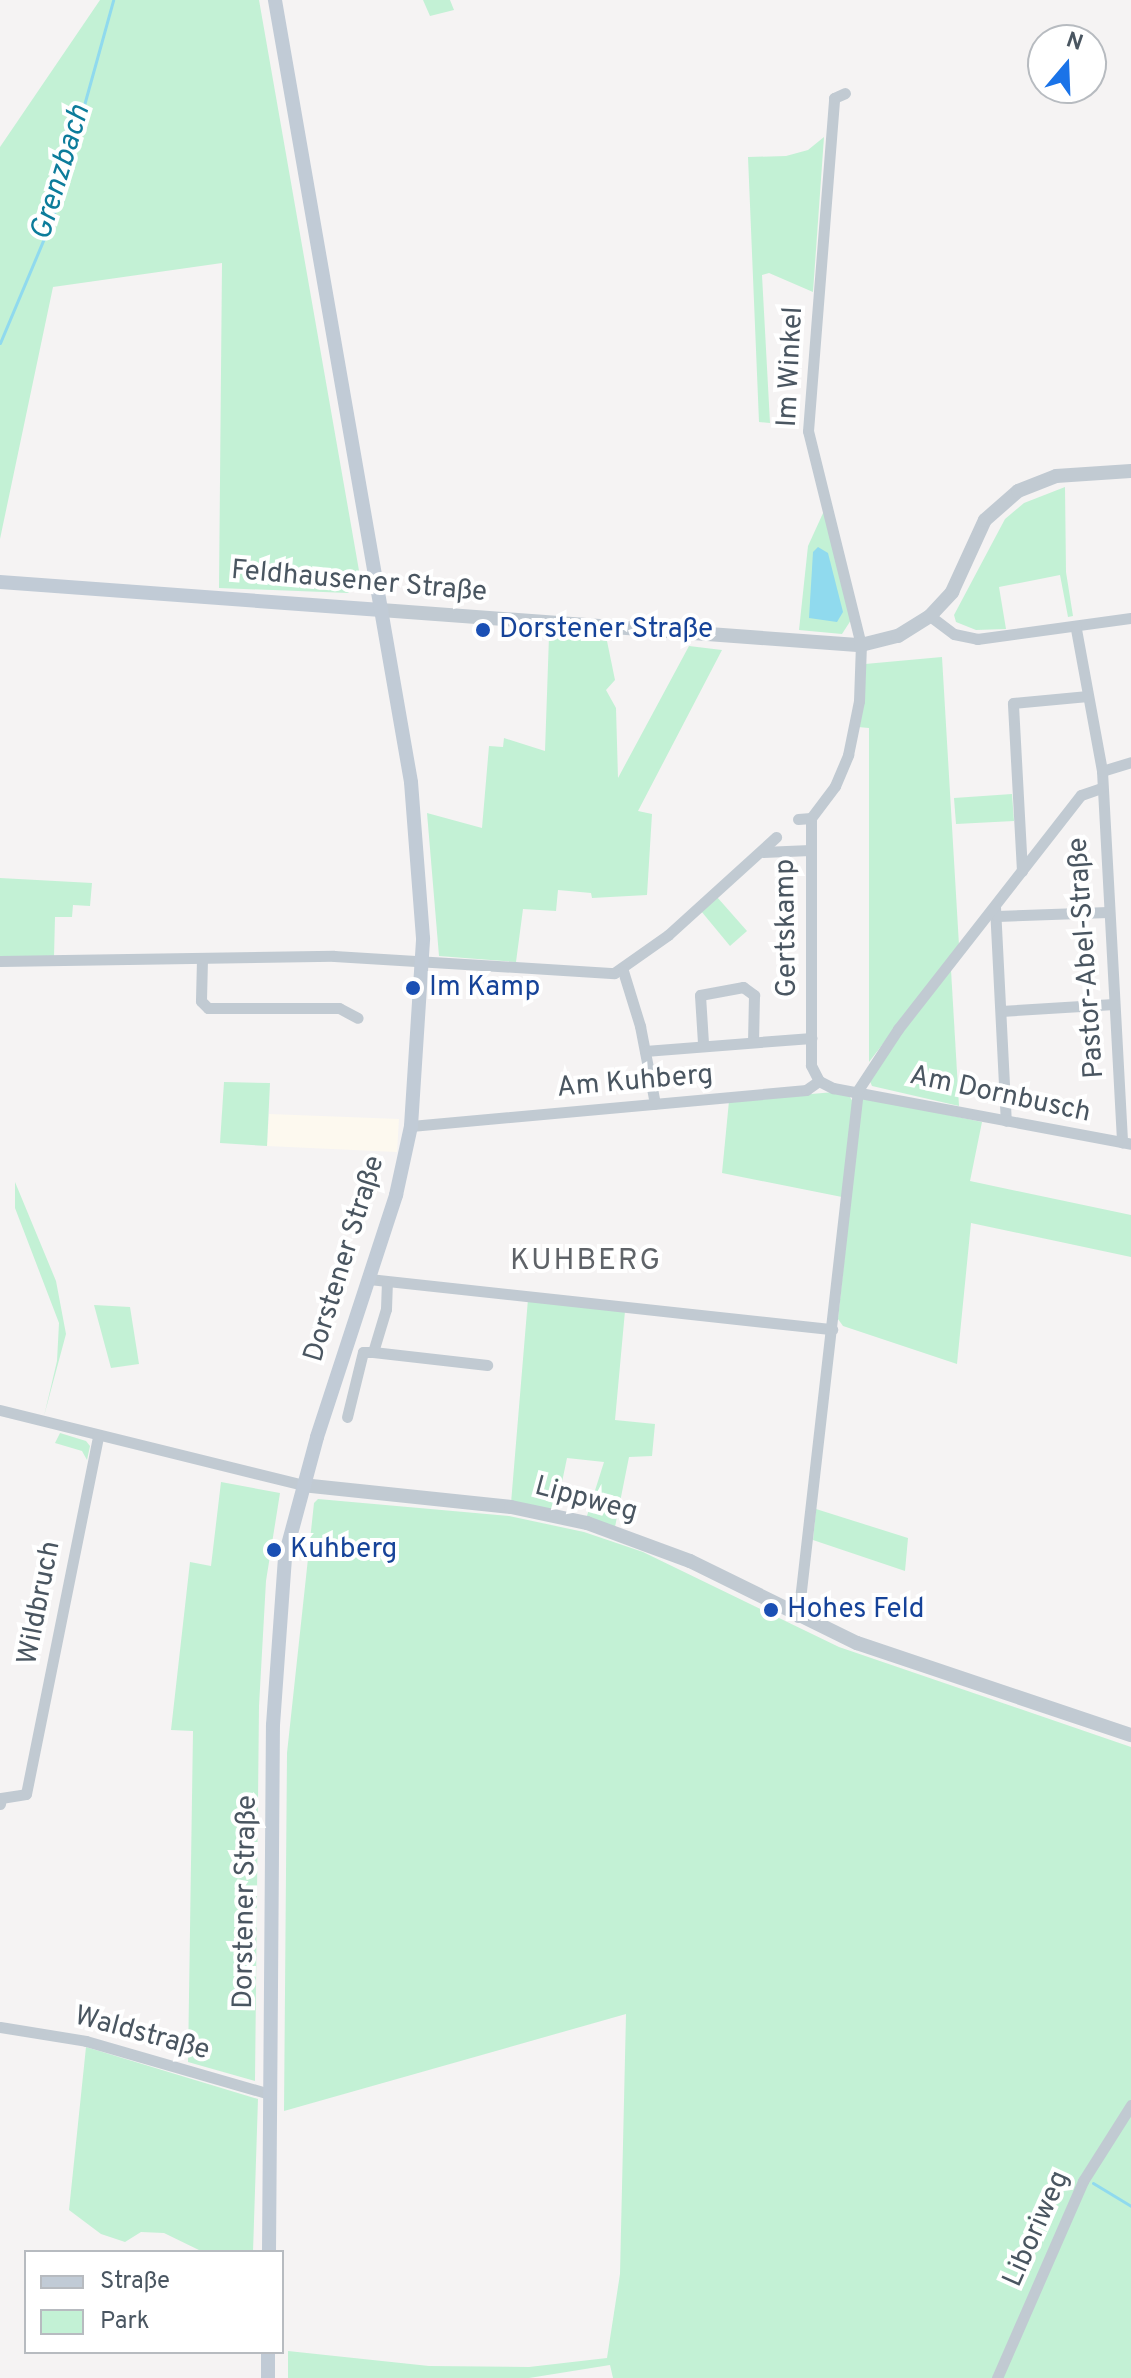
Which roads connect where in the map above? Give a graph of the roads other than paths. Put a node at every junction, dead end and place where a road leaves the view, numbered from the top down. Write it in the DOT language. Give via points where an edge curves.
graph roads {
  1 [pos="275,0"];
  2 [pos="845,93"];
  3 [pos="1131,471"];
  4 [pos="0,582"];
  5 [pos="381,610"];
  6 [pos="930,616"];
  7 [pos="1131,618"];
  8 [pos="1076,629"];
  9 [pos="861,645"];
  10 [pos="1088,696"];
  11 [pos="1131,762"];
  12 [pos="1102,771"];
  13 [pos="1101,788"];
  14 [pos="776,837"];
  15 [pos="810,850"];
  16 [pos="763,852"];
  17 [pos="1022,871"];
  18 [pos="996,912"];
  19 [pos="1108,912"];
  20 [pos="202,959"];
  21 [pos="0,961"];
  22 [pos="423,961"];
  23 [pos="623,971"];
  24 [pos="1114,1004"];
  25 [pos="1001,1011"];
  26 [pos="358,1018"];
  27 [pos="811,1038"];
  28 [pos="753,1042"];
  29 [pos="703,1043"];
  30 [pos="645,1051"];
  31 [pos="819,1081"];
  32 [pos="858,1090"];
  33 [pos="655,1104"];
  34 [pos="1006,1121"];
  35 [pos="411,1126"];
  36 [pos="1127,1143"];
  37 [pos="369,1279"];
  38 [pos="387,1282"];
  39 [pos="832,1329"];
  40 [pos="373,1352"];
  41 [pos="487,1365"];
  42 [pos="0,1410"];
  43 [pos="347,1417"];
  44 [pos="98,1437"];
  45 [pos="302,1485"];
  46 [pos="798,1617"];
  47 [pos="1131,1735"];
  48 [pos="0,1804"];
  49 [pos="0,2027"];
  50 [pos="270,2094"];
  51 [pos="1131,2105"];
  52 [pos="269,2250"];
  53 [pos="268,2354"];
  54 [pos="268,2378"];
  55 [pos="997,2378"];
  1 -- 5 [label="main road, Dorstener Straße"];
  2 -- 9 [label="street, Im Winkel" via="834,98 808,431"];
  3 -- 6 [label="street, Feldhausener Straße" via="1056,476 1018,491 985,520 952,592"];
  4 -- 5 [label="main road, Feldhausener Straße"];
  5 -- 9 [label="street, Feldhausener Straße"];
  5 -- 22 [label="main road, Dorstener Straße" via="411,782"];
  6 -- 8 [label="street" via="954,634 977,639"];
  6 -- 9 [label="street, Feldhausener Straße" via="898,636"];
  7 -- 8 [label="street"];
  8 -- 10 [label="street, Pastor-Abel-Straße"];
  9 -- 15 [label="street, Gertskamp" via="859,701 848,755 840,777 804,819"];
  10 -- 12 [label="street, Pastor-Abel-Straße"];
  10 -- 17 [label="street" via="1013,703"];
  11 -- 12 [label="street"];
  12 -- 13 [label="street, Pastor-Abel-Straße"];
  13 -- 17 [label="street" via="1081,795"];
  13 -- 19 [label="street, Pastor-Abel-Straße"];
  14 -- 16 [label="street"];
  15 -- 16 [label="street"];
  15 -- 27 [label="street, Gertskamp"];
  16 -- 23 [label="street"];
  17 -- 18 [label="street"];
  18 -- 19 [label="street"];
  18 -- 25 [label="street"];
  18 -- 32 [label="street" via="898,1029"];
  19 -- 24 [label="street, Pastor-Abel-Straße"];
  20 -- 21 [label="street"];
  20 -- 22 [label="street" via="334,956"];
  20 -- 26 [label="street" via="201,1001 208,1008 339,1008"];
  22 -- 23 [label="street"];
  22 -- 35 [label="main road, Dorstener Straße"];
  23 -- 30 [label="street"];
  24 -- 25 [label="street"];
  24 -- 36 [label="street, Pastor-Abel-Straße"];
  25 -- 34 [label="street"];
  27 -- 28 [label="street, Gertskamp"];
  27 -- 31 [label="street, Gertskamp" via="811,1068"];
  28 -- 29 [label="street, Gertskamp"];
  28 -- 29 [label="street, Gertskamp" via="754,995 743,987 700,995"];
  29 -- 30 [label="street, Gertskamp"];
  30 -- 33 [label="street"];
  31 -- 32 [label="street, Am Kuhberg"];
  31 -- 33 [label="street, Am Kuhberg" via="806,1090"];
  32 -- 34 [label="street, Am Dornbusch"];
  32 -- 39 [label="street"];
  33 -- 35 [label="street, Am Kuhberg"];
  34 -- 36 [label="street, Am Dornbusch"];
  35 -- 37 [label="main road, Dorstener Straße"];
  37 -- 38 [label="street"];
  37 -- 45 [label="main road, Dorstener Straße"];
  38 -- 39 [label="street"];
  38 -- 40 [label="street" via="386,1309"];
  39 -- 46 [label="street"];
  40 -- 41 [label="street"];
  40 -- 43 [label="street" via="363,1352"];
  42 -- 44 [label="street, Lippweg"];
  44 -- 45 [label="street, Lippweg"];
  44 -- 48 [label="street, Wildbruch" via="26,1794 1,1798"];
  45 -- 46 [label="street, Lippweg" via="511,1507 587,1523 690,1561"];
  45 -- 50 [label="main road, Dorstener Straße" via="285,1556 277,1639"];
  46 -- 47 [label="street, Lippweg" via="857,1643"];
  49 -- 50 [label="street, Waldstraße" via="86,2041"];
  50 -- 52 [label="main road, Dorstener Straße"];
  51 -- 55 [label="street, Liboriweg" via="1083,2181"];
  53 -- 54 [label="main road"];
}
